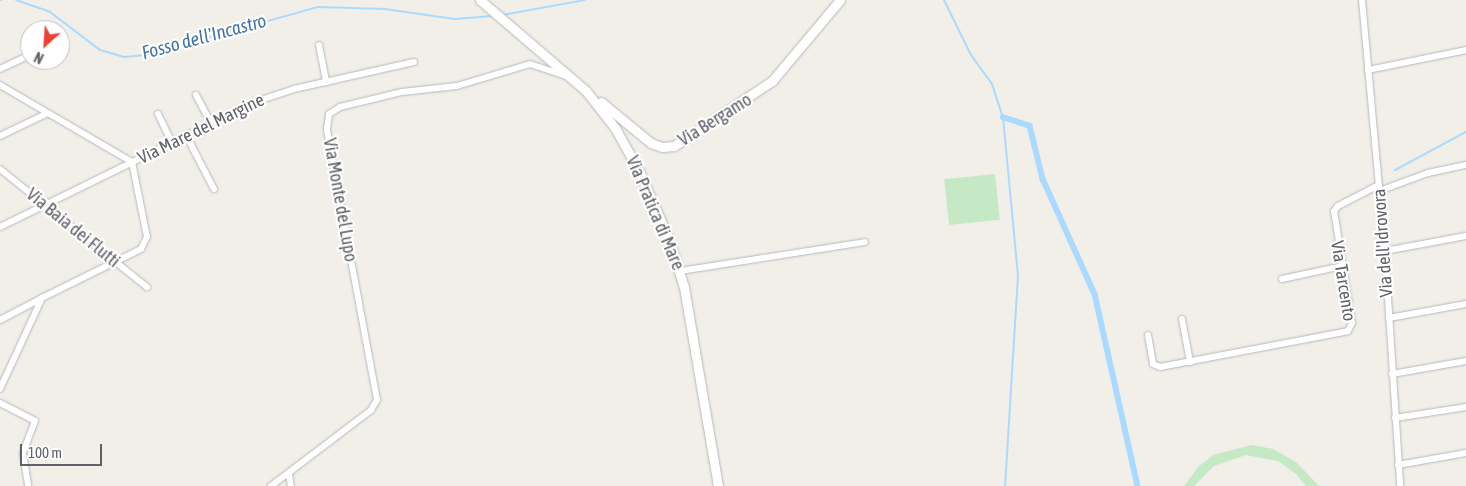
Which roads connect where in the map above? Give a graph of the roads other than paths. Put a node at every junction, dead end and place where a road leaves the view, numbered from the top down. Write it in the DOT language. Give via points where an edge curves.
graph roads {
  1 [pos="840,0"];
  2 [pos="1362,0"];
  3 [pos="482,2"];
  4 [pos="319,45"];
  5 [pos="1466,50"];
  6 [pos="20,60"];
  7 [pos="414,62"];
  8 [pos="0,69"];
  9 [pos="1368,70"];
  10 [pos="572,78"];
  11 [pos="326,82"];
  12 [pos="0,86"];
  13 [pos="196,95"];
  14 [pos="48,113"];
  15 [pos="158,114"];
  16 [pos="211,123"];
  17 [pos="186,135"];
  18 [pos="0,136"];
  19 [pos="172,143"];
  20 [pos="132,162"];
  21 [pos="1466,165"];
  22 [pos="0,169"];
  23 [pos="1379,188"];
  24 [pos="214,189"];
  25 [pos="45,205"];
  26 [pos="0,227"];
  27 [pos="1466,236"];
  28 [pos="865,242"];
  29 [pos="1385,251"];
  30 [pos="114,262"];
  31 [pos="1342,266"];
  32 [pos="680,271"];
  33 [pos="1282,279"];
  34 [pos="147,287"];
  35 [pos="42,298"];
  36 [pos="1466,304"];
  37 [pos="1389,318"];
  38 [pos="1182,319"];
  39 [pos="0,320"];
  40 [pos="1148,335"];
  41 [pos="1466,361"];
  42 [pos="1190,362"];
  43 [pos="1392,374"];
  44 [pos="2,383"];
  45 [pos="0,389"];
  46 [pos="0,404"];
  47 [pos="1466,407"];
  48 [pos="1395,418"];
  49 [pos="1466,453"];
  50 [pos="1398,465"];
  51 [pos="289,474"];
  52 [pos="28,486"];
  53 [pos="271,486"];
  54 [pos="291,486"];
  55 [pos="718,486"];
  56 [pos="1400,486"];
  1 -- 10 [label="street, Via Bergamo" via="772,81 670,147 648,141"];
  2 -- 9 [label="street, Via dell'Idrovora"];
  3 -- 10 [label="street, Via Pratica di Mare"];
  4 -- 11 [label="street"];
  5 -- 9 [label="street"];
  6 -- 8 [label="street"];
  7 -- 11 [label="street, Via Mare del Margine"];
  9 -- 23 [label="street, Via dell'Idrovora"];
  10 -- 32 [label="street, Via Pratica di Mare" via="600,108 629,152 658,211"];
  10 -- 51 [label="street, Via Monte del Lupo" via="530,64 451,87 407,91 340,107 330,114 327,129 377,400 372,410"];
  11 -- 16 [label="street, Via Mare del Margine" via="268,97"];
  12 -- 14 [label="street"];
  13 -- 16 [label="street"];
  14 -- 18 [label="street"];
  14 -- 20 [label="street"];
  15 -- 19 [label="street"];
  16 -- 17 [label="street, Via Mare del Margine"];
  17 -- 19 [label="street, Via Mare del Margine"];
  17 -- 24 [label="street"];
  19 -- 20 [label="street, Via Mare del Margine"];
  20 -- 25 [label="street, Via Mare del Margine"];
  20 -- 30 [label="street" via="147,239 143,248"];
  21 -- 23 [label="street"];
  22 -- 25 [label="street, Via Baia dei Flutti"];
  23 -- 29 [label="street, Via dell'Idrovora"];
  23 -- 31 [label="street, Via Tarcento" via="1334,210"];
  25 -- 26 [label="street, Via Mare del Margine"];
  25 -- 30 [label="street, Via Baia dei Flutti"];
  27 -- 29 [label="street"];
  28 -- 32 [label="street"];
  29 -- 37 [label="street, Via dell'Idrovora"];
  30 -- 34 [label="street, Via Baia dei Flutti"];
  30 -- 35 [label="street"];
  31 -- 33 [label="street"];
  31 -- 42 [label="street, Via Tarcento" via="1352,323 1348,331"];
  32 -- 55 [label="street, Via Pratica di Mare"];
  35 -- 39 [label="street"];
  35 -- 44 [label="street"];
  36 -- 37 [label="street"];
  37 -- 43 [label="street, Via dell'Idrovora"];
  38 -- 42 [label="street"];
  40 -- 42 [label="street, Via Tarcento" via="1156,367"];
  41 -- 43 [label="street"];
  43 -- 48 [label="street, Via dell'Idrovora"];
  44 -- 45 [label="street"];
  46 -- 52 [label="street" via="35,421 23,453"];
  47 -- 48 [label="street"];
  48 -- 50 [label="street, Via dell'Idrovora"];
  49 -- 50 [label="street"];
  50 -- 56 [label="street, Via dell'Idrovora"];
  51 -- 53 [label="street, Via Monte del Lupo"];
  51 -- 54 [label="street"];
}
